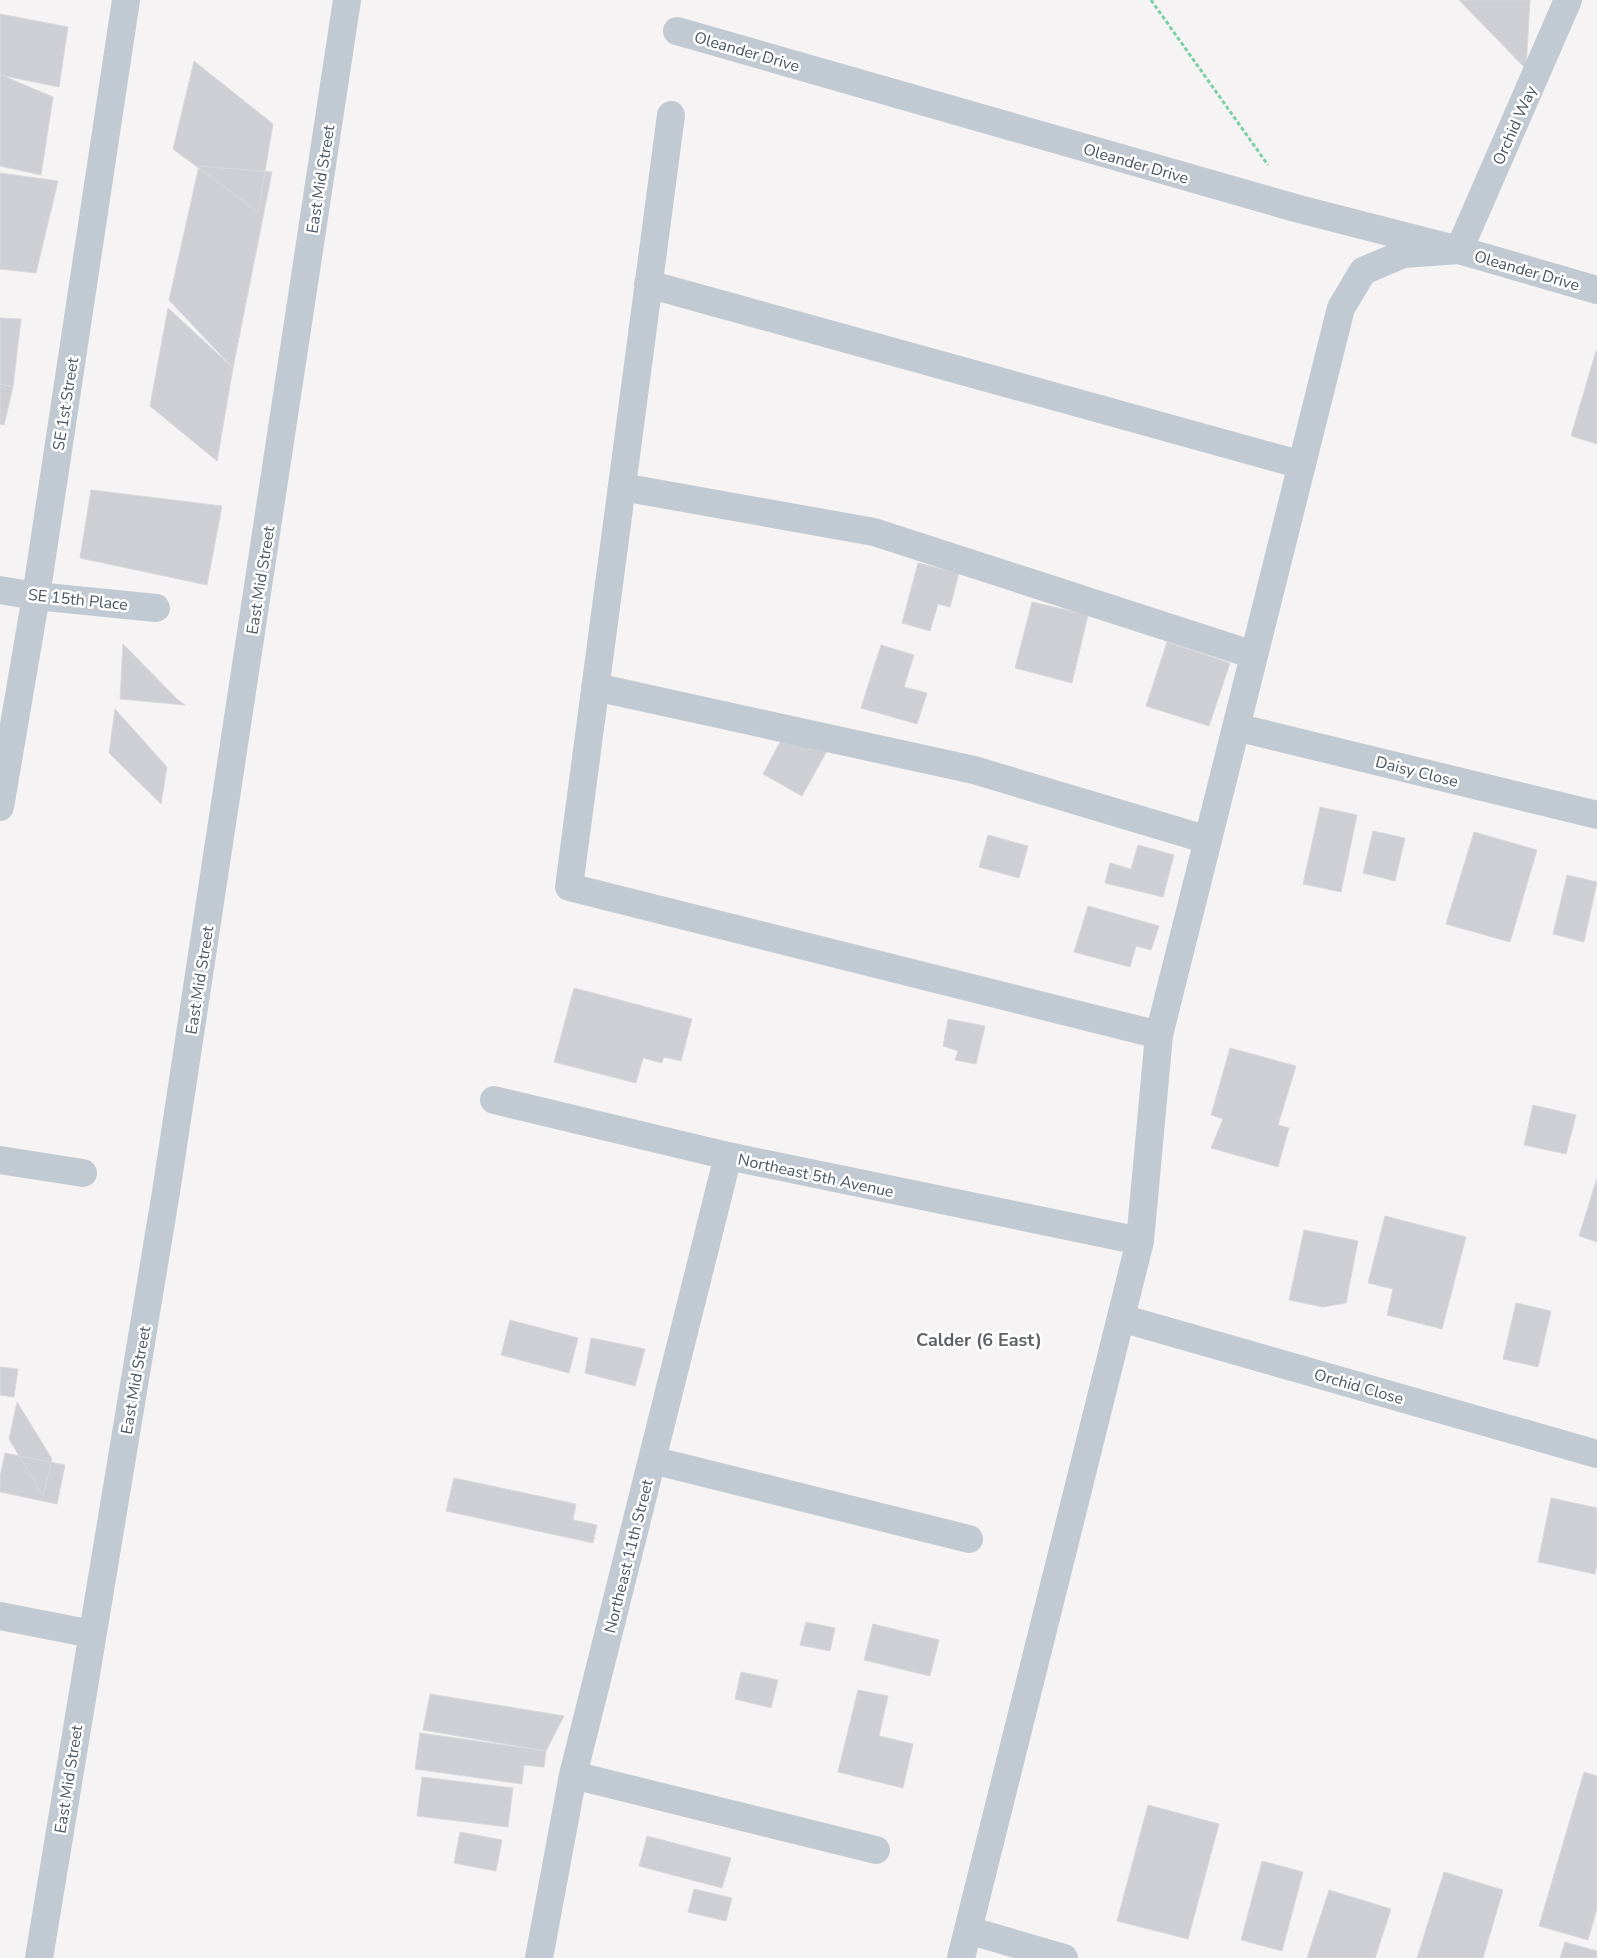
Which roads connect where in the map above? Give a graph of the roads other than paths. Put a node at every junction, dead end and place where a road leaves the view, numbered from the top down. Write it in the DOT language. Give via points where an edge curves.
graph roads {
  1 [pos="126,0"];
  2 [pos="347,0"];
  3 [pos="1568,0"];
  4 [pos="676,31"];
  5 [pos="671,115"];
  6 [pos="1459,250"];
  7 [pos="648,284"];
  8 [pos="1597,290"];
  9 [pos="1302,465"];
  10 [pos="622,487"];
  11 [pos="0,590"];
  12 [pos="36,596"];
  13 [pos="156,608"];
  14 [pos="1254,654"];
  15 [pos="595,687"];
  16 [pos="1236,727"];
  17 [pos="0,808"];
  18 [pos="1597,815"];
  19 [pos="1208,840"];
  20 [pos="1159,1035"];
  21 [pos="494,1100"];
  22 [pos="728,1156"];
  23 [pos="0,1160"];
  24 [pos="83,1173"];
  25 [pos="1140,1241"];
  26 [pos="1121,1318"];
  27 [pos="1597,1454"];
  28 [pos="652,1460"];
  29 [pos="969,1539"];
  30 [pos="0,1616"];
  31 [pos="92,1634"];
  32 [pos="574,1775"];
  33 [pos="876,1850"];
  34 [pos="968,1930"];
  35 [pos="39,1958"];
  36 [pos="539,1958"];
  37 [pos="961,1958"];
  38 [pos="1064,1958"];
  1 -- 12 [label="street, SE 1st Street"];
  2 -- 31 [label="street, East Mid Street" via="166,1192"];
  3 -- 6 [label="street, Orchid Way"];
  4 -- 6 [label="street, Oleander Drive" via="1299,209"];
  5 -- 7 [label="street"];
  6 -- 8 [label="street, Oleander Drive"];
  6 -- 9 [label="street" via="1403,254 1363,271 1341,308"];
  7 -- 9 [label="street"];
  7 -- 10 [label="street"];
  9 -- 14 [label="street"];
  10 -- 14 [label="street" via="874,532"];
  10 -- 15 [label="street"];
  11 -- 12 [label="street, SE 15th Place"];
  12 -- 13 [label="street, SE 15th Place"];
  12 -- 17 [label="street, SE 1st Street"];
  14 -- 16 [label="street"];
  15 -- 19 [label="street" via="974,770"];
  15 -- 20 [label="street" via="569,887"];
  16 -- 18 [label="street, Daisy Close"];
  16 -- 19 [label="street"];
  19 -- 20 [label="street"];
  20 -- 25 [label="street"];
  21 -- 22 [label="street, Northeast 5th Avenue"];
  22 -- 25 [label="street, Northeast 5th Avenue"];
  22 -- 28 [label="street, Northeast 11th Street"];
  23 -- 24 [label="street"];
  25 -- 26 [label="street"];
  26 -- 27 [label="street, Orchid Close"];
  26 -- 34 [label="street"];
  28 -- 29 [label="street"];
  28 -- 32 [label="street, Northeast 11th Street"];
  30 -- 31 [label="street"];
  31 -- 35 [label="street, East Mid Street"];
  32 -- 33 [label="street"];
  32 -- 36 [label="street, Northeast 11th Street"];
  34 -- 37 [label="street"];
  34 -- 38 [label="street"];
}
